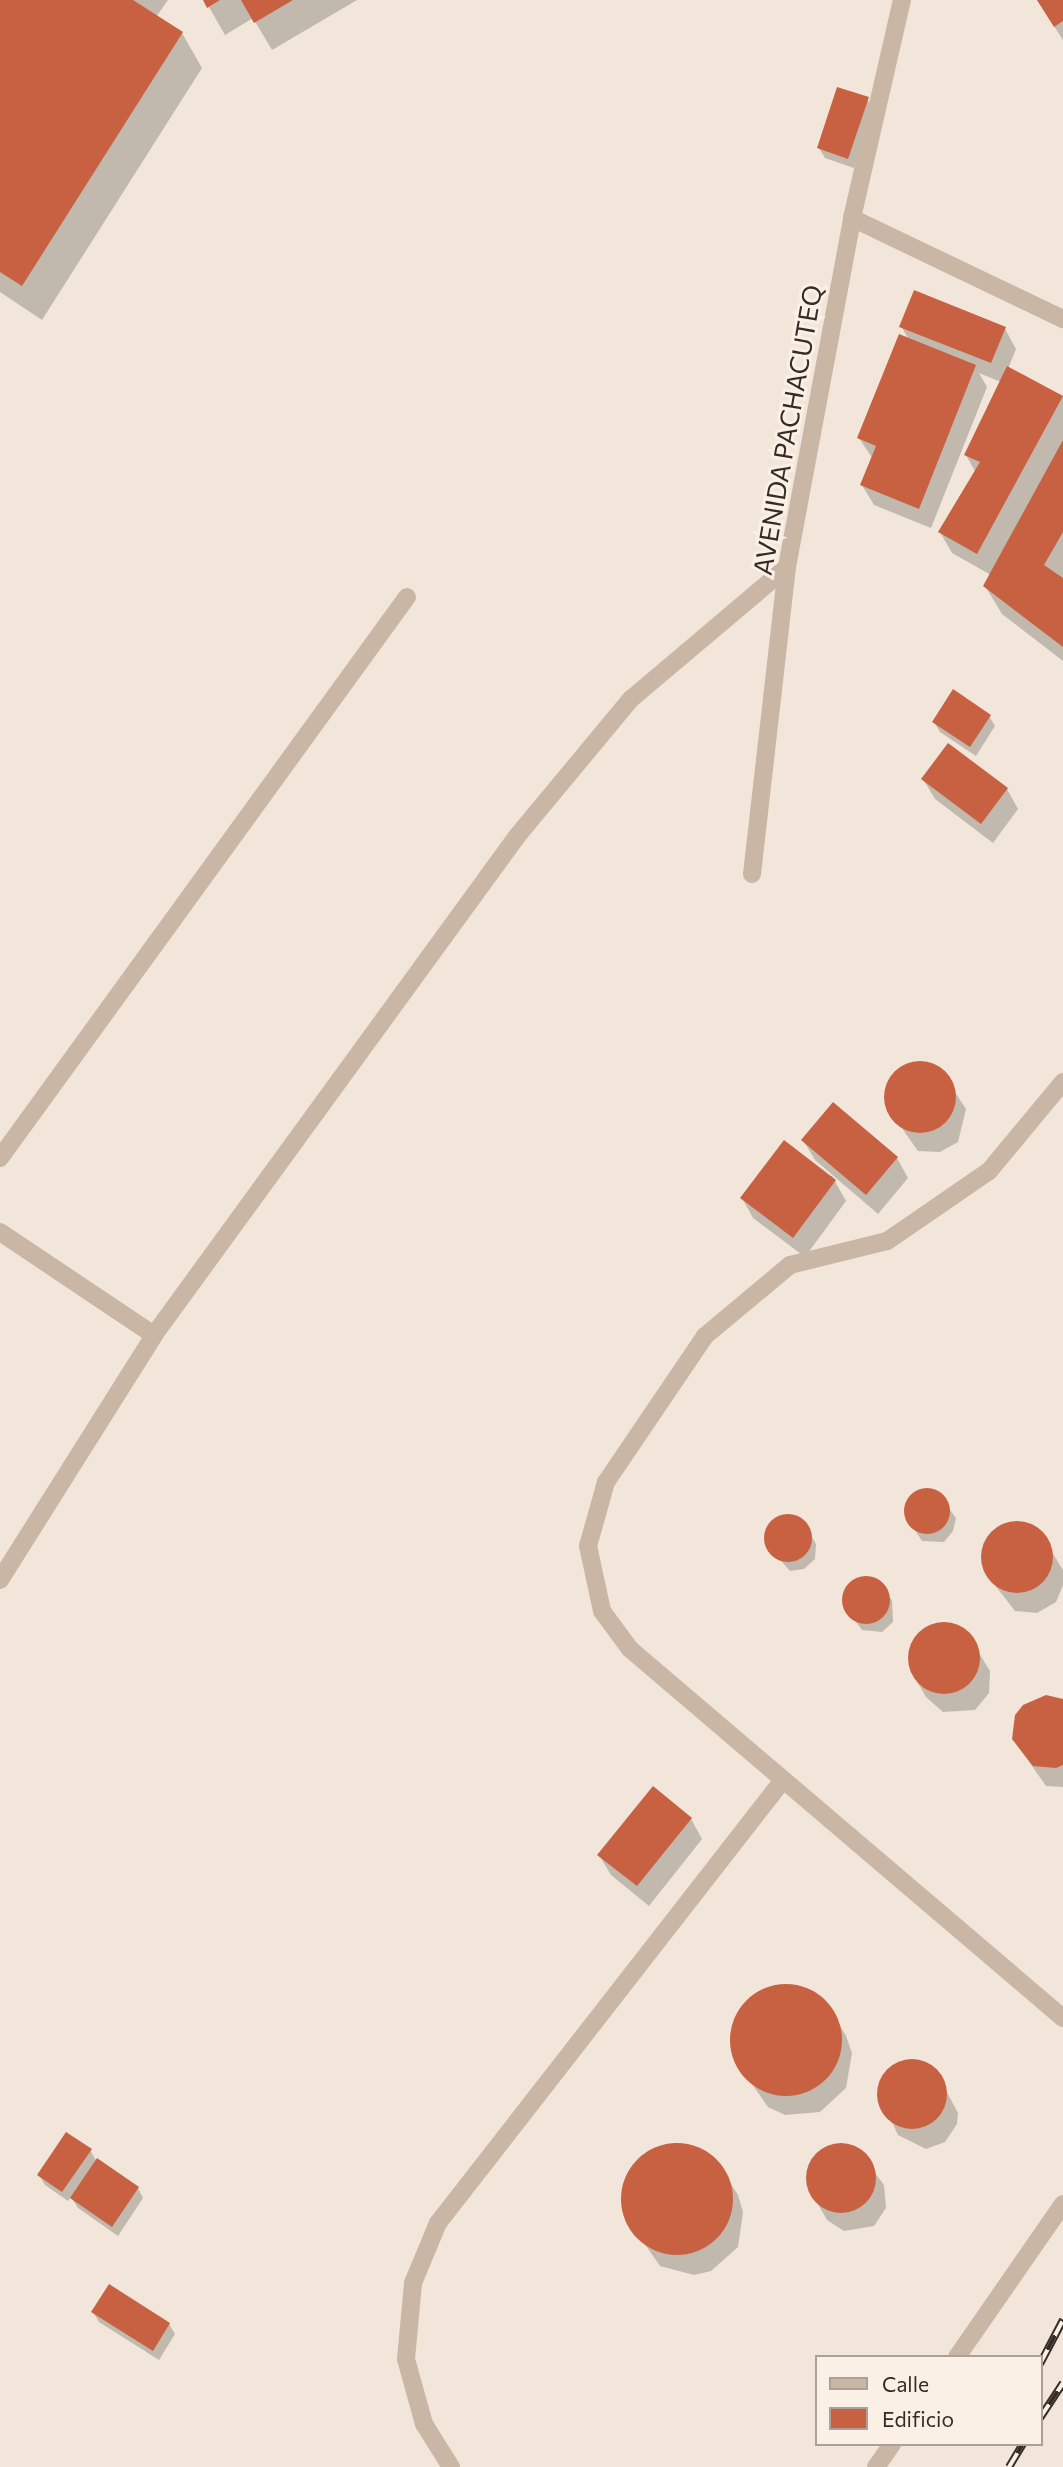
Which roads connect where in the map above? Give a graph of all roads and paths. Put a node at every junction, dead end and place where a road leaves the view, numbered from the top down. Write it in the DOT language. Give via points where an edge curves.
graph roads {
  1 [pos="902,0"];
  2 [pos="852,218"];
  3 [pos="1063,319"];
  4 [pos="787,567"];
  5 [pos="407,597"];
  6 [pos="752,874"];
  7 [pos="1063,1082"];
  8 [pos="0,1158"];
  9 [pos="0,1232"];
  10 [pos="154,1335"];
  11 [pos="0,1580"];
  12 [pos="783,1780"];
  13 [pos="1063,2018"];
  14 [pos="1063,2204"];
  15 [pos="958,2355"];
  16 [pos="891,2446"];
  17 [pos="451,2467"];
  18 [pos="876,2467"];
  1 -- 2 [label="street, AVENIDA PACHACUTEQ"];
  2 -- 3 [label="street"];
  2 -- 4 [label="street, AVENIDA PACHACUTEQ"];
  4 -- 6 [label="street, AVENIDA PACHACUTEQ"];
  4 -- 10 [label="street" via="631,699 518,835"];
  5 -- 8 [label="street"];
  7 -- 12 [label="street" via="989,1171 887,1241 790,1265 705,1336 606,1482 588,1546 602,1611 630,1649"];
  9 -- 10 [label="street"];
  10 -- 11 [label="street"];
  12 -- 13 [label="street"];
  12 -- 17 [label="street" via="439,2223 413,2283 406,2359 424,2424"];
  14 -- 15 [label="street"];
  16 -- 18 [label="street"];
}
